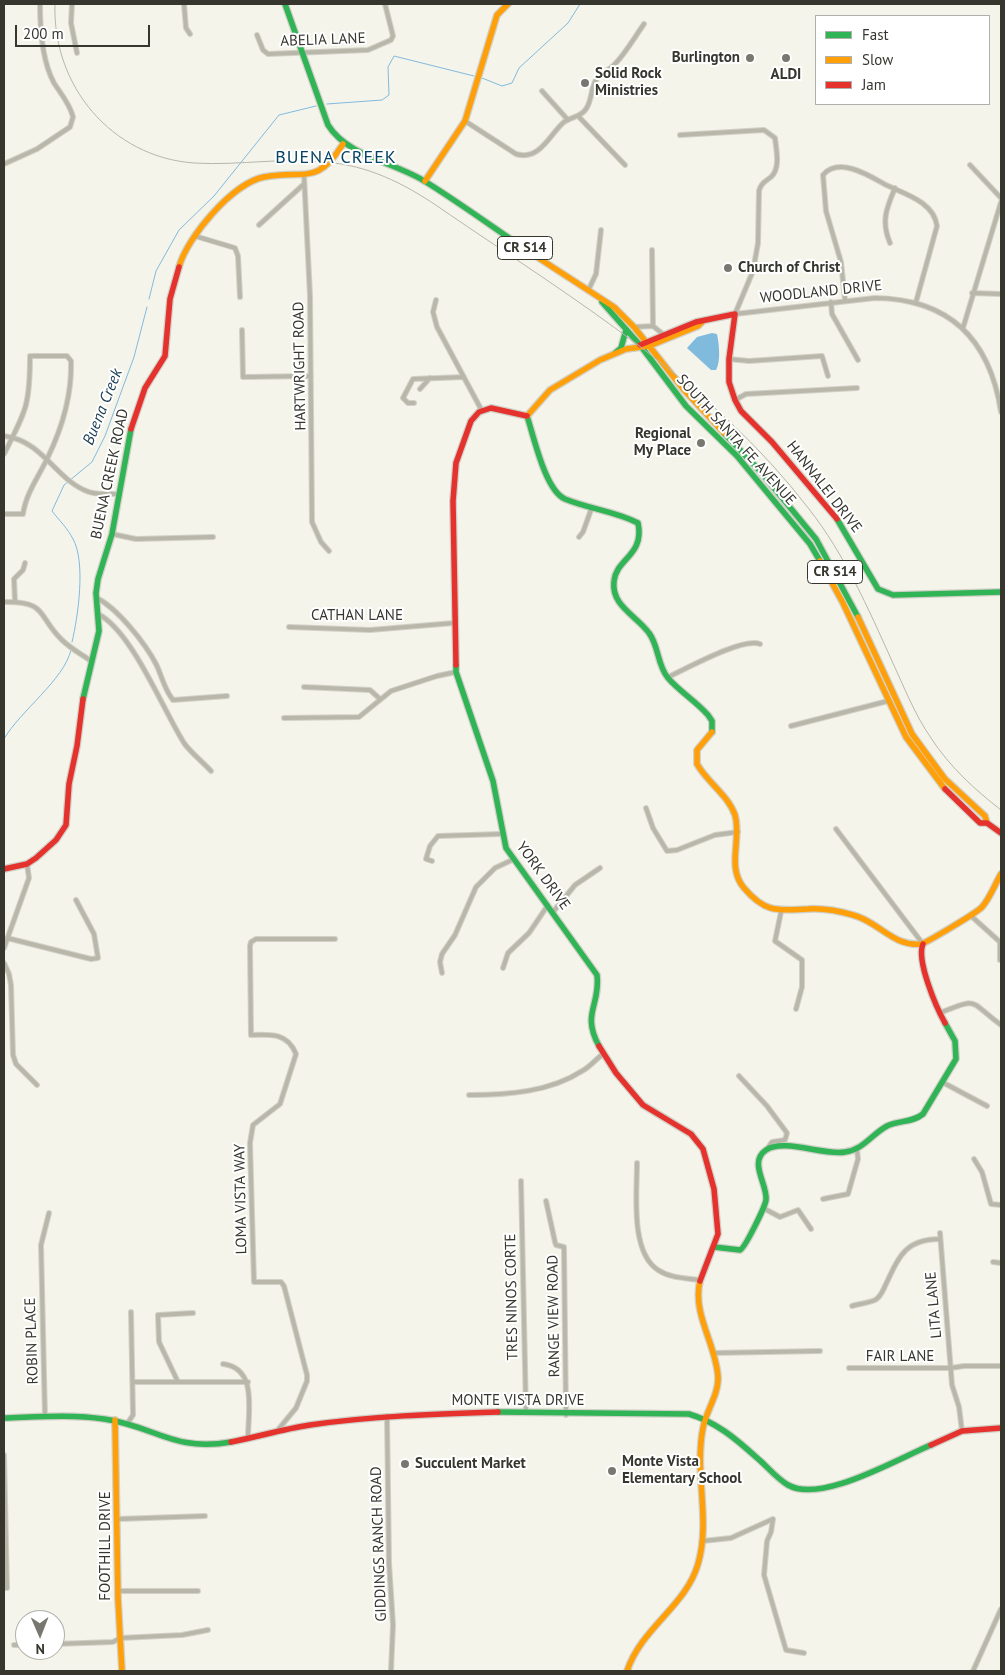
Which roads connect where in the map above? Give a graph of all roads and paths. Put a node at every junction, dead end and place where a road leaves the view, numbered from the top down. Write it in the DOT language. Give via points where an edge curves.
graph roads {
  1 [pos="40,4"];
  2 [pos="72,4"];
  3 [pos="184,4"];
  4 [pos="286,4"];
  5 [pos="385,4"];
  6 [pos="508,4"];
  7 [pos="644,24"];
  8 [pos="190,34"];
  9 [pos="257,36"];
  10 [pos="77,53"];
  11 [pos="302,53"];
  12 [pos="542,91"];
  13 [pos="579,117"];
  14 [pos="568,120"];
  15 [pos="465,121"];
  16 [pos="680,135"];
  17 [pos="343,144"];
  18 [pos="4,164"];
  19 [pos="625,165"];
  20 [pos="970,165"];
  21 [pos="304,175"];
  22 [pos="425,181"];
  23 [pos="304,184"];
  24 [pos="895,188"];
  25 [pos="1001,200"];
  26 [pos="259,225"];
  27 [pos="601,230"];
  28 [pos="195,236"];
  29 [pos="890,243"];
  30 [pos="652,250"];
  31 [pos="588,291"];
  32 [pos="972,293"];
  33 [pos="1001,294"];
  34 [pos="240,297"];
  35 [pos="436,300"];
  36 [pos="846,300"];
  37 [pos="602,301"];
  38 [pos="831,302"];
  39 [pos="916,302"];
  40 [pos="735,314"];
  41 [pos="702,322"];
  42 [pos="652,326"];
  43 [pos="634,327"];
  44 [pos="963,328"];
  45 [pos="242,330"];
  46 [pos="626,330"];
  47 [pos="664,335"];
  48 [pos="648,344"];
  49 [pos="640,345"];
  50 [pos="615,353"];
  51 [pos="729,358"];
  52 [pos="858,360"];
  53 [pos="311,376"];
  54 [pos="828,376"];
  55 [pos="464,377"];
  56 [pos="430,378"];
  57 [pos="857,388"];
  58 [pos="420,389"];
  59 [pos="735,400"];
  60 [pos="414,403"];
  61 [pos="482,411"];
  62 [pos="1001,412"];
  63 [pos="527,416"];
  64 [pos="711,419"];
  65 [pos="4,436"];
  66 [pos="13,437"];
  67 [pos="4,454"];
  68 [pos="48,458"];
  69 [pos="120,494"];
  70 [pos="592,507"];
  71 [pos="4,514"];
  72 [pos="112,534"];
  73 [pos="214,537"];
  74 [pos="579,537"];
  75 [pos="329,551"];
  76 [pos="25,563"];
  77 [pos="1001,592"];
  78 [pos="97,598"];
  79 [pos="4,602"];
  80 [pos="15,602"];
  81 [pos="98,614"];
  82 [pos="454,623"];
  83 [pos="289,627"];
  84 [pos="760,644"];
  85 [pos="91,661"];
  86 [pos="456,672"];
  87 [pos="668,677"];
  88 [pos="304,687"];
  89 [pos="227,696"];
  90 [pos="380,699"];
  91 [pos="888,700"];
  92 [pos="284,718"];
  93 [pos="791,726"];
  94 [pos="211,771"];
  95 [pos="646,808"];
  96 [pos="987,823"];
  97 [pos="836,829"];
  98 [pos="738,832"];
  99 [pos="1001,833"];
  100 [pos="501,834"];
  101 [pos="512,860"];
  102 [pos="432,861"];
  103 [pos="27,864"];
  104 [pos="600,868"];
  105 [pos="4,869"];
  106 [pos="1001,874"];
  107 [pos="76,900"];
  108 [pos="548,905"];
  109 [pos="553,912"];
  110 [pos="781,912"];
  111 [pos="970,916"];
  112 [pos="6,938"];
  113 [pos="335,939"];
  114 [pos="922,944"];
  115 [pos="4,948"];
  116 [pos="1000,960"];
  117 [pos="4,963"];
  118 [pos="503,968"];
  119 [pos="442,973"];
  120 [pos="796,1009"];
  121 [pos="940,1013"];
  122 [pos="1001,1025"];
  123 [pos="603,1054"];
  124 [pos="739,1076"];
  125 [pos="942,1082"];
  126 [pos="37,1085"];
  127 [pos="469,1095"];
  128 [pos="987,1106"];
  129 [pos="767,1149"];
  130 [pos="857,1150"];
  131 [pos="974,1159"];
  132 [pos="637,1163"];
  133 [pos="521,1181"];
  134 [pos="824,1199"];
  135 [pos="546,1202"];
  136 [pos="1001,1205"];
  137 [pos="763,1208"];
  138 [pos="49,1213"];
  139 [pos="811,1229"];
  140 [pos="940,1233"];
  141 [pos="940,1239"];
  142 [pos="714,1247"];
  143 [pos="993,1262"];
  144 [pos="1001,1263"];
  145 [pos="699,1280"];
  146 [pos="852,1306"];
  147 [pos="131,1312"];
  148 [pos="193,1312"];
  149 [pos="820,1351"];
  150 [pos="714,1354"];
  151 [pos="223,1364"];
  152 [pos="1001,1366"];
  153 [pos="849,1368"];
  154 [pos="951,1368"];
  155 [pos="133,1382"];
  156 [pos="248,1382"];
  157 [pos="182,1383"];
  158 [pos="526,1412"];
  159 [pos="566,1415"];
  160 [pos="387,1416"];
  161 [pos="45,1417"];
  162 [pos="4,1418"];
  163 [pos="706,1419"];
  164 [pos="115,1420"];
  165 [pos="127,1424"];
  166 [pos="1001,1428"];
  167 [pos="277,1431"];
  168 [pos="962,1432"];
  169 [pos="248,1438"];
  170 [pos="4,1455"];
  171 [pos="205,1516"];
  172 [pos="118,1519"];
  173 [pos="703,1541"];
  174 [pos="4,1588"];
  175 [pos="118,1591"];
  176 [pos="198,1591"];
  177 [pos="1001,1609"];
  178 [pos="208,1630"];
  179 [pos="120,1638"];
  180 [pos="65,1644"];
  181 [pos="804,1653"];
  182 [pos="122,1671"];
  183 [pos="391,1671"];
  184 [pos="627,1671"];
  185 [pos="973,1671"];
  1 -- 18 [label="street" via="46,59 73,117 70,127 37,149"];
  2 -- 10 [label="street" via="71,23"];
  3 -- 8 [label="street" via="186,28"];
  4 -- 11 [label="main road, SOUTH SANTA FE AVENUE / CR S14"];
  5 -- 11 [label="street, ABELIA LANE" via="393,30 391,40 368,50"];
  6 -- 15 [label="main road" via="497,15"];
  7 -- 13 [label="street" via="612,67 598,76 592,85 588,106"];
  9 -- 11 [label="street, ABELIA LANE" via="268,54"];
  11 -- 17 [label="main road, SOUTH SANTA FE AVENUE / CR S14" via="328,125"];
  12 -- 14 [label="street"];
  13 -- 14 [label="street"];
  13 -- 19 [label="street"];
  14 -- 15 [label="street" via="542,148 526,156 516,154"];
  15 -- 22 [label="main road"];
  16 -- 40 [label="street" via="764,130 775,138 776,170 758,192 758,243 753,271"];
  17 -- 21 [label="main road, BUENA CREEK ROAD" via="328,166"];
  17 -- 22 [label="main road, SOUTH SANTA FE AVENUE / CR S14"];
  20 -- 25 [label="street"];
  21 -- 23 [label="street, HARTWRIGHT ROAD"];
  21 -- 28 [label="main road, BUENA CREEK ROAD" via="269,176 246,184 212,214"];
  22 -- 31 [label="main road, SOUTH SANTA FE AVENUE / CR S14"];
  23 -- 26 [label="street"];
  23 -- 53 [label="street, HARTWRIGHT ROAD"];
  24 -- 29 [label="street" via="884,218"];
  24 -- 36 [label="street" via="853,169 831,169 823,175 826,212 841,262"];
  24 -- 39 [label="street" via="913,196 936,218 937,226"];
  25 -- 32 [label="street"];
  27 -- 31 [label="street" via="596,274"];
  28 -- 34 [label="street" via="235,248"];
  28 -- 69 [label="main road, BUENA CREEK ROAD" via="175,278 165,356 145,388 133,418"];
  30 -- 42 [label="street"];
  31 -- 37 [label="main road, SOUTH SANTA FE AVENUE / CR S14"];
  32 -- 33 [label="street"];
  32 -- 44 [label="street"];
  35 -- 55 [label="street" via="437,326"];
  36 -- 38 [label="street, WOODLAND DRIVE"];
  36 -- 39 [label="street, WOODLAND DRIVE" via="895,298"];
  37 -- 43 [label="main road, SOUTH SANTA FE AVENUE / CR S14" via="614,307"];
  37 -- 46 [label="main road, SOUTH SANTA FE AVENUE / CR S14"];
  38 -- 40 [label="street, WOODLAND DRIVE"];
  38 -- 52 [label="street" via="832,314"];
  39 -- 44 [label="street, WOODLAND DRIVE" via="942,313"];
  40 -- 41 [label="main road, WOODLAND DRIVE"];
  40 -- 51 [label="main road, HANNALEI DRIVE"];
  41 -- 47 [label="main road, WOODLAND DRIVE"];
  41 -- 48 [label="main road, WOODLAND DRIVE"];
  42 -- 43 [label="street"];
  42 -- 47 [label="street"];
  43 -- 48 [label="main road, SOUTH SANTA FE AVENUE / CR S14"];
  44 -- 62 [label="street, WOODLAND DRIVE" via="990,366"];
  45 -- 53 [label="street" via="243,377"];
  46 -- 49 [label="main road, SOUTH SANTA FE AVENUE / CR S14"];
  46 -- 50 [label="main road" via="622,348"];
  47 -- 48 [label="main road, WOODLAND DRIVE"];
  48 -- 49 [label="main road, WOODLAND DRIVE"];
  48 -- 64 [label="main road, SOUTH SANTA FE AVENUE / CR S14"];
  49 -- 50 [label="main road"];
  49 -- 64 [label="main road" via="693,409"];
  49 -- 91 [label="main road, SOUTH SANTA FE AVENUE / CR S14" via="686,406 737,456 810,544 843,603"];
  50 -- 63 [label="main road" via="550,390"];
  51 -- 54 [label="street" via="749,361 822,356"];
  51 -- 59 [label="main road, HANNALEI DRIVE" via="729,382"];
  53 -- 75 [label="street, HARTWRIGHT ROAD" via="312,527"];
  55 -- 56 [label="street"];
  55 -- 61 [label="street"];
  56 -- 58 [label="street"];
  56 -- 60 [label="street" via="412,380 403,398"];
  57 -- 59 [label="street" via="746,394"];
  59 -- 77 [label="main road, HANNALEI DRIVE" via="741,411 772,442 841,524 878,589 885,594 902,596"];
  61 -- 63 [label="main road" via="492,408"];
  61 -- 82 [label="main road, YORK DRIVE" via="471,421 454,472"];
  63 -- 70 [label="main road" via="550,485 563,498"];
  64 -- 96 [label="main road, SOUTH SANTA FE AVENUE / CR S14" via="760,471 820,546 850,600 912,734 945,780 985,816"];
  65 -- 66 [label="street"];
  66 -- 67 [label="street"];
  66 -- 68 [label="street"];
  66 -- 68 [label="street" via="27,410 30,356 66,356 71,361 69,402"];
  68 -- 69 [label="street" via="67,478 89,492"];
  68 -- 71 [label="street" via="28,495 23,514"];
  69 -- 72 [label="main road, BUENA CREEK ROAD"];
  70 -- 74 [label="street" via="584,532"];
  70 -- 87 [label="main road" via="638,522 640,537 614,578 613,588 618,604 652,637 661,667"];
  72 -- 73 [label="street" via="136,539"];
  72 -- 78 [label="main road, BUENA CREEK ROAD" via="98,578"];
  76 -- 80 [label="street" via="14,579"];
  78 -- 81 [label="main road, BUENA CREEK ROAD"];
  78 -- 89 [label="street" via="112,606 129,626 155,663 173,700"];
  79 -- 80 [label="street"];
  80 -- 85 [label="street" via="41,611 61,640"];
  81 -- 85 [label="main road, BUENA CREEK ROAD" via="99,632"];
  81 -- 94 [label="street" via="107,619 144,667 184,743"];
  82 -- 83 [label="street, CATHAN LANE" via="370,630"];
  82 -- 86 [label="main road, YORK DRIVE"];
  84 -- 87 [label="street" via="753,642 738,646"];
  85 -- 103 [label="main road, BUENA CREEK ROAD" via="69,784 66,825 56,840"];
  86 -- 90 [label="street" via="391,691"];
  86 -- 100 [label="main road, YORK DRIVE" via="493,781"];
  87 -- 98 [label="main road" via="712,721 712,733 697,751 696,763 730,805"];
  88 -- 90 [label="street" via="370,690"];
  90 -- 92 [label="street" via="359,717"];
  91 -- 93 [label="street"];
  91 -- 96 [label="main road, SOUTH SANTA FE AVENUE / CR S14" via="911,746 940,784 980,823"];
  95 -- 98 [label="street" via="667,850 677,850 715,835"];
  96 -- 99 [label="main road, SOUTH SANTA FE AVENUE / CR S14"];
  97 -- 114 [label="street"];
  98 -- 110 [label="main road" via="737,878 753,897"];
  100 -- 101 [label="main road, YORK DRIVE"];
  100 -- 102 [label="street" via="438,836 426,859"];
  101 -- 108 [label="main road, YORK DRIVE"];
  101 -- 119 [label="street" via="495,868 476,887 455,935 442,954"];
  103 -- 105 [label="main road, BUENA CREEK ROAD"];
  103 -- 112 [label="street" via="29,878"];
  104 -- 109 [label="street" via="568,892"];
  106 -- 111 [label="main road" via="988,901"];
  107 -- 112 [label="street" via="94,934 98,958"];
  108 -- 109 [label="main road, YORK DRIVE"];
  108 -- 118 [label="street" via="528,933 508,953"];
  109 -- 123 [label="main road, YORK DRIVE" via="597,975 599,983 590,1011 591,1029"];
  110 -- 114 [label="main road" via="812,909 854,915 896,940 911,945"];
  110 -- 120 [label="street" via="775,941 802,960 802,987"];
  111 -- 114 [label="main road"];
  111 -- 116 [label="street" via="1000,942"];
  112 -- 115 [label="street"];
  113 -- 167 [label="street, LOMA VISTA WAY" via="256,939 250,946 251,1035 275,1034 293,1045 296,1054 280,1104 253,1125 250,1143 254,1282 280,1282 284,1286 307,1375 296,1408"];
  114 -- 121 [label="main road" via="920,951"];
  117 -- 126 [label="street" via="11,985 13,1055 16,1064"];
  121 -- 122 [label="street" via="967,1002 976,1003"];
  121 -- 125 [label="main road" via="957,1052 955,1064"];
  123 -- 127 [label="street" via="581,1072 540,1088"];
  123 -- 142 [label="main road, YORK DRIVE" via="645,1107 681,1125 699,1142 707,1159 720,1223"];
  124 -- 129 [label="street" via="787,1133 785,1140 772,1142"];
  125 -- 128 [label="street"];
  125 -- 130 [label="main road" via="930,1107 917,1119 886,1127"];
  129 -- 130 [label="main road" via="776,1147 834,1153"];
  129 -- 137 [label="main road" via="759,1157 758,1164 766,1198"];
  130 -- 134 [label="street" via="858,1159 848,1194"];
  131 -- 136 [label="street" via="982,1172 991,1204"];
  132 -- 145 [label="street" via="639,1243 650,1263 668,1275"];
  133 -- 158 [label="street, TRES NINOS CORTE"];
  135 -- 159 [label="street, RANGE VIEW ROAD" via="556,1245 564,1247"];
  137 -- 139 [label="street" via="780,1217 798,1210"];
  137 -- 142 [label="main road" via="745,1247 734,1251"];
  138 -- 161 [label="street, ROBIN PLACE" via="44,1227 41,1263"];
  140 -- 141 [label="street, LITA LANE"];
  141 -- 146 [label="street" via="913,1243 876,1300"];
  141 -- 154 [label="street, LITA LANE"];
  142 -- 145 [label="main road, YORK DRIVE" via="704,1262"];
  143 -- 144 [label="street"];
  145 -- 150 [label="main road, YORK DRIVE" via="698,1300"];
  147 -- 155 [label="street"];
  148 -- 157 [label="street" via="158,1315 162,1352 175,1379"];
  149 -- 150 [label="street"];
  150 -- 163 [label="main road, YORK DRIVE" via="718,1380"];
  151 -- 156 [label="street" via="239,1369"];
  152 -- 154 [label="street"];
  153 -- 154 [label="street, FAIR LANE"];
  154 -- 168 [label="street, LITA LANE"];
  155 -- 157 [label="street"];
  155 -- 165 [label="street" via="133,1415"];
  156 -- 157 [label="street"];
  156 -- 169 [label="street"];
  158 -- 159 [label="main road, MONTE VISTA DRIVE"];
  158 -- 160 [label="main road, MONTE VISTA DRIVE"];
  159 -- 163 [label="main road, MONTE VISTA DRIVE" via="670,1412"];
  160 -- 167 [label="main road, MONTE VISTA DRIVE"];
  160 -- 183 [label="street, GIDDINGS RANCH ROAD" via="389,1563 393,1607"];
  161 -- 162 [label="main road, MONTE VISTA DRIVE"];
  161 -- 164 [label="main road, MONTE VISTA DRIVE"];
  163 -- 168 [label="main road, MONTE VISTA DRIVE" via="732,1435 788,1485 812,1491 835,1487"];
  163 -- 173 [label="main road, YORK DRIVE" via="701,1440"];
  164 -- 165 [label="main road, MONTE VISTA DRIVE"];
  164 -- 172 [label="main road, FOOTHILL DRIVE"];
  165 -- 169 [label="main road, MONTE VISTA DRIVE" via="162,1439 186,1444"];
  166 -- 168 [label="main road, MONTE VISTA DRIVE"];
  167 -- 169 [label="main road, MONTE VISTA DRIVE"];
  170 -- 174 [label="street" via="7,1588"];
  171 -- 172 [label="street"];
  172 -- 175 [label="main road, FOOTHILL DRIVE"];
  173 -- 181 [label="street" via="731,1538 773,1519 764,1575 786,1650"];
  173 -- 184 [label="main road, YORK DRIVE" via="698,1566 690,1582 637,1645"];
  175 -- 176 [label="street"];
  175 -- 179 [label="main road, FOOTHILL DRIVE"];
  177 -- 185 [label="street"];
  178 -- 179 [label="street" via="182,1636"];
  179 -- 180 [label="street" via="112,1642"];
  179 -- 182 [label="main road, FOOTHILL DRIVE"];
}
